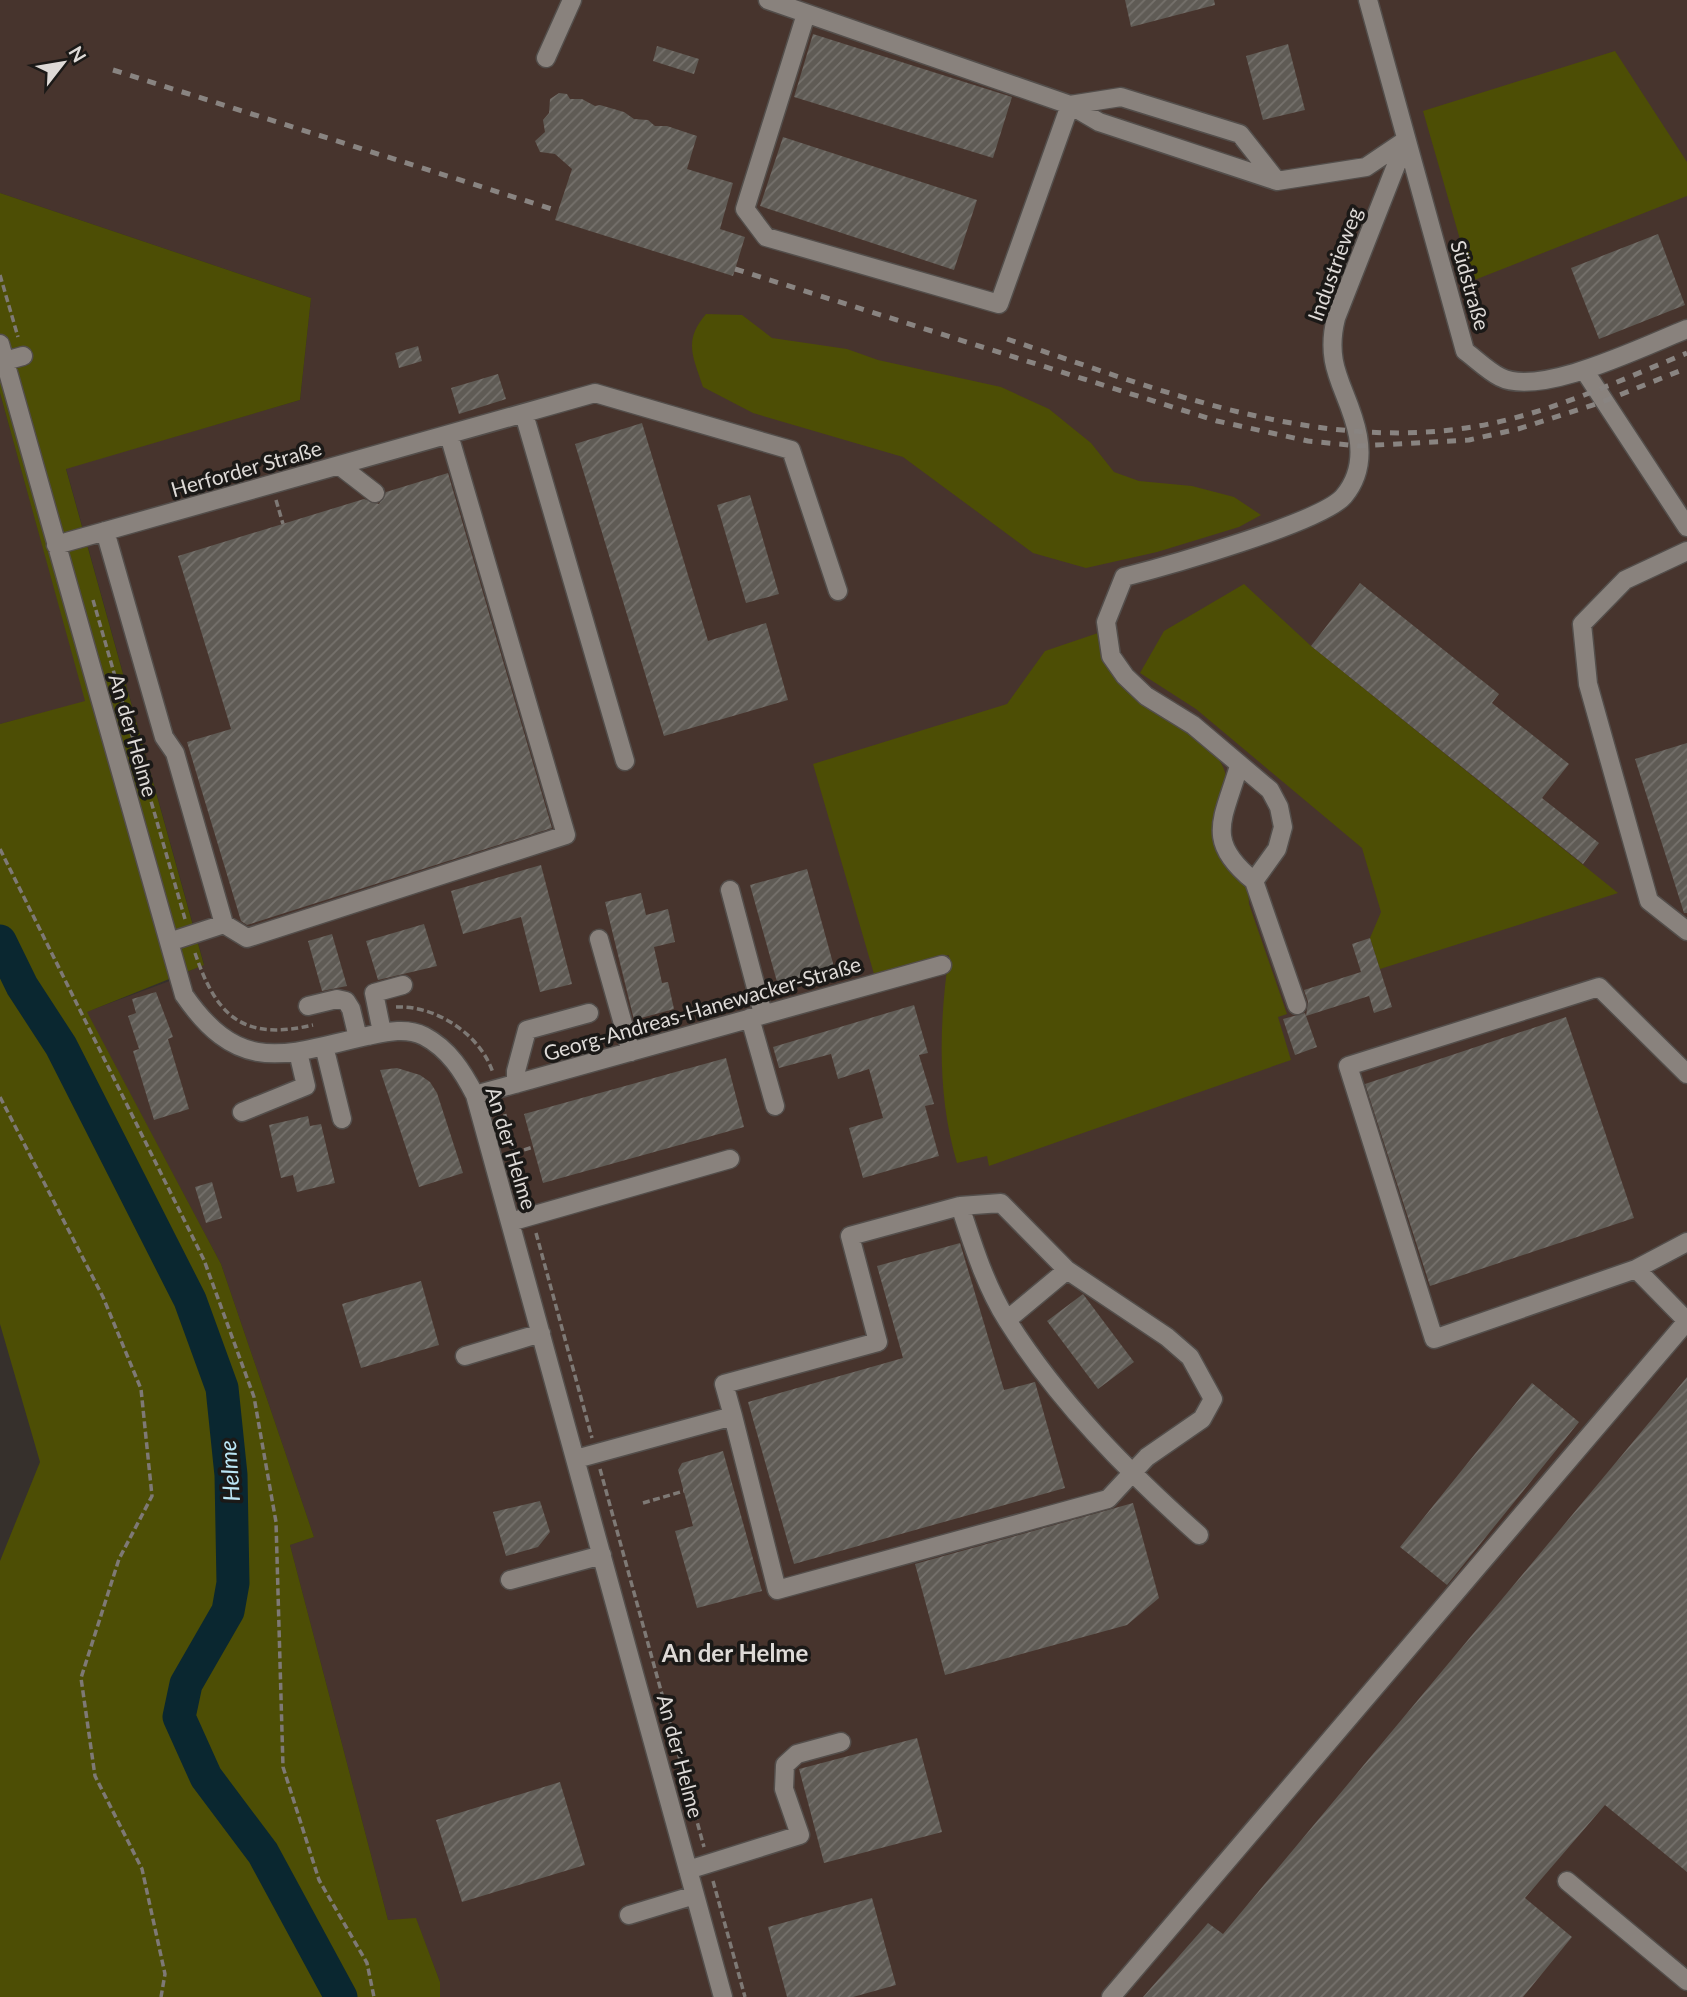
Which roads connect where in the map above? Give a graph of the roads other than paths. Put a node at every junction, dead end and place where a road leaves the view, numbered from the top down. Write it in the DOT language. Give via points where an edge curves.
graph roads {
  1 [pos="572,0"];
  2 [pos="768,0"];
  3 [pos="1368,0"];
  4 [pos="806,14"];
  5 [pos="546,58"];
  6 [pos="1070,105"];
  7 [pos="1406,140"];
  8 [pos="1277,181"];
  9 [pos="1687,328"];
  10 [pos="2,353"];
  11 [pos="23,356"];
  12 [pos="1584,370"];
  13 [pos="524,414"];
  14 [pos="449,435"];
  15 [pos="340,466"];
  16 [pos="375,493"];
  17 [pos="1687,527"];
  18 [pos="105,531"];
  19 [pos="56,545"];
  20 [pos="1687,551"];
  21 [pos="838,591"];
  22 [pos="625,761"];
  23 [pos="1239,766"];
  24 [pos="1254,881"];
  25 [pos="730,890"];
  26 [pos="223,924"];
  27 [pos="1687,931"];
  28 [pos="599,939"];
  29 [pos="169,942"];
  30 [pos="942,965"];
  31 [pos="403,985"];
  32 [pos="1297,1005"];
  33 [pos="308,1006"];
  34 [pos="589,1013"];
  35 [pos="756,1016"];
  36 [pos="382,1032"];
  37 [pos="358,1038"];
  38 [pos="324,1046"];
  39 [pos="298,1052"];
  40 [pos="631,1052"];
  41 [pos="1687,1074"];
  42 [pos="516,1084"];
  43 [pos="475,1096"];
  44 [pos="775,1106"];
  45 [pos="242,1112"];
  46 [pos="342,1119"];
  47 [pos="730,1159"];
  48 [pos="960,1206"];
  49 [pos="510,1222"];
  50 [pos="1687,1242"];
  51 [pos="1636,1269"];
  52 [pos="1067,1270"];
  53 [pos="1007,1320"];
  54 [pos="541,1333"];
  55 [pos="465,1356"];
  56 [pos="733,1416"];
  57 [pos="576,1460"];
  58 [pos="1131,1474"];
  59 [pos="1199,1535"];
  60 [pos="602,1555"];
  61 [pos="510,1580"];
  62 [pos="841,1742"];
  63 [pos="688,1870"];
  64 [pos="1567,1881"];
  65 [pos="695,1895"];
  66 [pos="629,1915"];
  67 [pos="1687,1981"];
  68 [pos="723,1997"];
  69 [pos="1111,1997"];
  1 -- 5 [label="street"];
  2 -- 4 [label="street"];
  3 -- 7 [label="street, Südstraße"];
  4 -- 6 [label="street"];
  4 -- 6 [label="street" via="745,209 766,237 999,304"];
  6 -- 8 [label="street" via="1100,122"];
  6 -- 8 [label="street" via="1121,97 1240,134"];
  7 -- 8 [label="street" via="1366,167"];
  7 -- 12 [label="street, Südstraße" via="1465,351 1501,378 1531,382"];
  7 -- 23 [label="street, Industrieweg" via="1331,339 1332,362 1359,446 1358,472 1343,498 1299,523 1124,577 1106,622 1111,656 1125,676 1146,696 1193,725"];
  9 -- 12 [label="street, Südstraße"];
  10 -- 11 [label="street"];
  10 -- 19 [label="street, An der Helme"];
  12 -- 17 [label="street"];
  13 -- 14 [label="street, Herforder Straße"];
  13 -- 21 [label="street, Herforder Straße" via="595,393 791,450"];
  13 -- 22 [label="street"];
  14 -- 15 [label="street, Herforder Straße"];
  14 -- 26 [label="street" via="566,835 247,938"];
  15 -- 16 [label="street"];
  15 -- 18 [label="street, Herforder Straße"];
  18 -- 19 [label="street, Herforder Straße"];
  18 -- 26 [label="street"];
  19 -- 29 [label="street, An der Helme"];
  20 -- 27 [label="street" via="1625,580 1582,624 1588,684 1649,901"];
  23 -- 24 [label="street" via="1222,822 1221,844 1236,867"];
  23 -- 24 [label="street" via="1270,790 1283,827 1277,849"];
  24 -- 32 [label="street"];
  25 -- 35 [label="street"];
  26 -- 29 [label="street"];
  28 -- 40 [label="street"];
  29 -- 39 [label="street, An der Helme" via="184,995 215,1033 239,1048 262,1054"];
  30 -- 35 [label="street, Georg-Andreas-Hanewacker-Straße"];
  31 -- 36 [label="street" via="373,993"];
  33 -- 37 [label="street" via="346,1001"];
  34 -- 42 [label="street" via="527,1030"];
  35 -- 40 [label="street, Georg-Andreas-Hanewacker-Straße"];
  35 -- 44 [label="street"];
  36 -- 37 [label="street, An der Helme"];
  36 -- 43 [label="street, An der Helme" via="423,1035 461,1068"];
  37 -- 38 [label="street, An der Helme"];
  38 -- 39 [label="street, An der Helme"];
  38 -- 46 [label="street"];
  39 -- 45 [label="street" via="306,1086"];
  40 -- 42 [label="street, Georg-Andreas-Hanewacker-Straße"];
  41 -- 51 [label="street" via="1599,987 1348,1066 1434,1339"];
  42 -- 43 [label="street, Georg-Andreas-Hanewacker-Straße"];
  43 -- 49 [label="street, An der Helme"];
  47 -- 49 [label="street"];
  48 -- 52 [label="street" via="1001,1203"];
  48 -- 53 [label="street" via="981,1268"];
  48 -- 56 [label="street" via="850,1237 878,1342 724,1384"];
  49 -- 54 [label="street, An der Helme"];
  50 -- 51 [label="street"];
  51 -- 69 [label="street" via="1687,1321"];
  52 -- 53 [label="street"];
  52 -- 58 [label="street" via="1190,1357 1213,1399 1202,1419 1146,1457"];
  53 -- 58 [label="street"];
  54 -- 55 [label="street"];
  54 -- 57 [label="street, An der Helme"];
  56 -- 57 [label="street"];
  56 -- 58 [label="street" via="776,1590 1108,1499"];
  57 -- 60 [label="street, An der Helme"];
  58 -- 59 [label="street"];
  60 -- 61 [label="street"];
  60 -- 63 [label="street, An der Helme"];
  62 -- 63 [label="street" via="797,1754 785,1765 784,1789 800,1835"];
  63 -- 65 [label="street, An der Helme"];
  64 -- 67 [label="street"];
  65 -- 66 [label="street"];
  65 -- 68 [label="street, An der Helme"];
}
